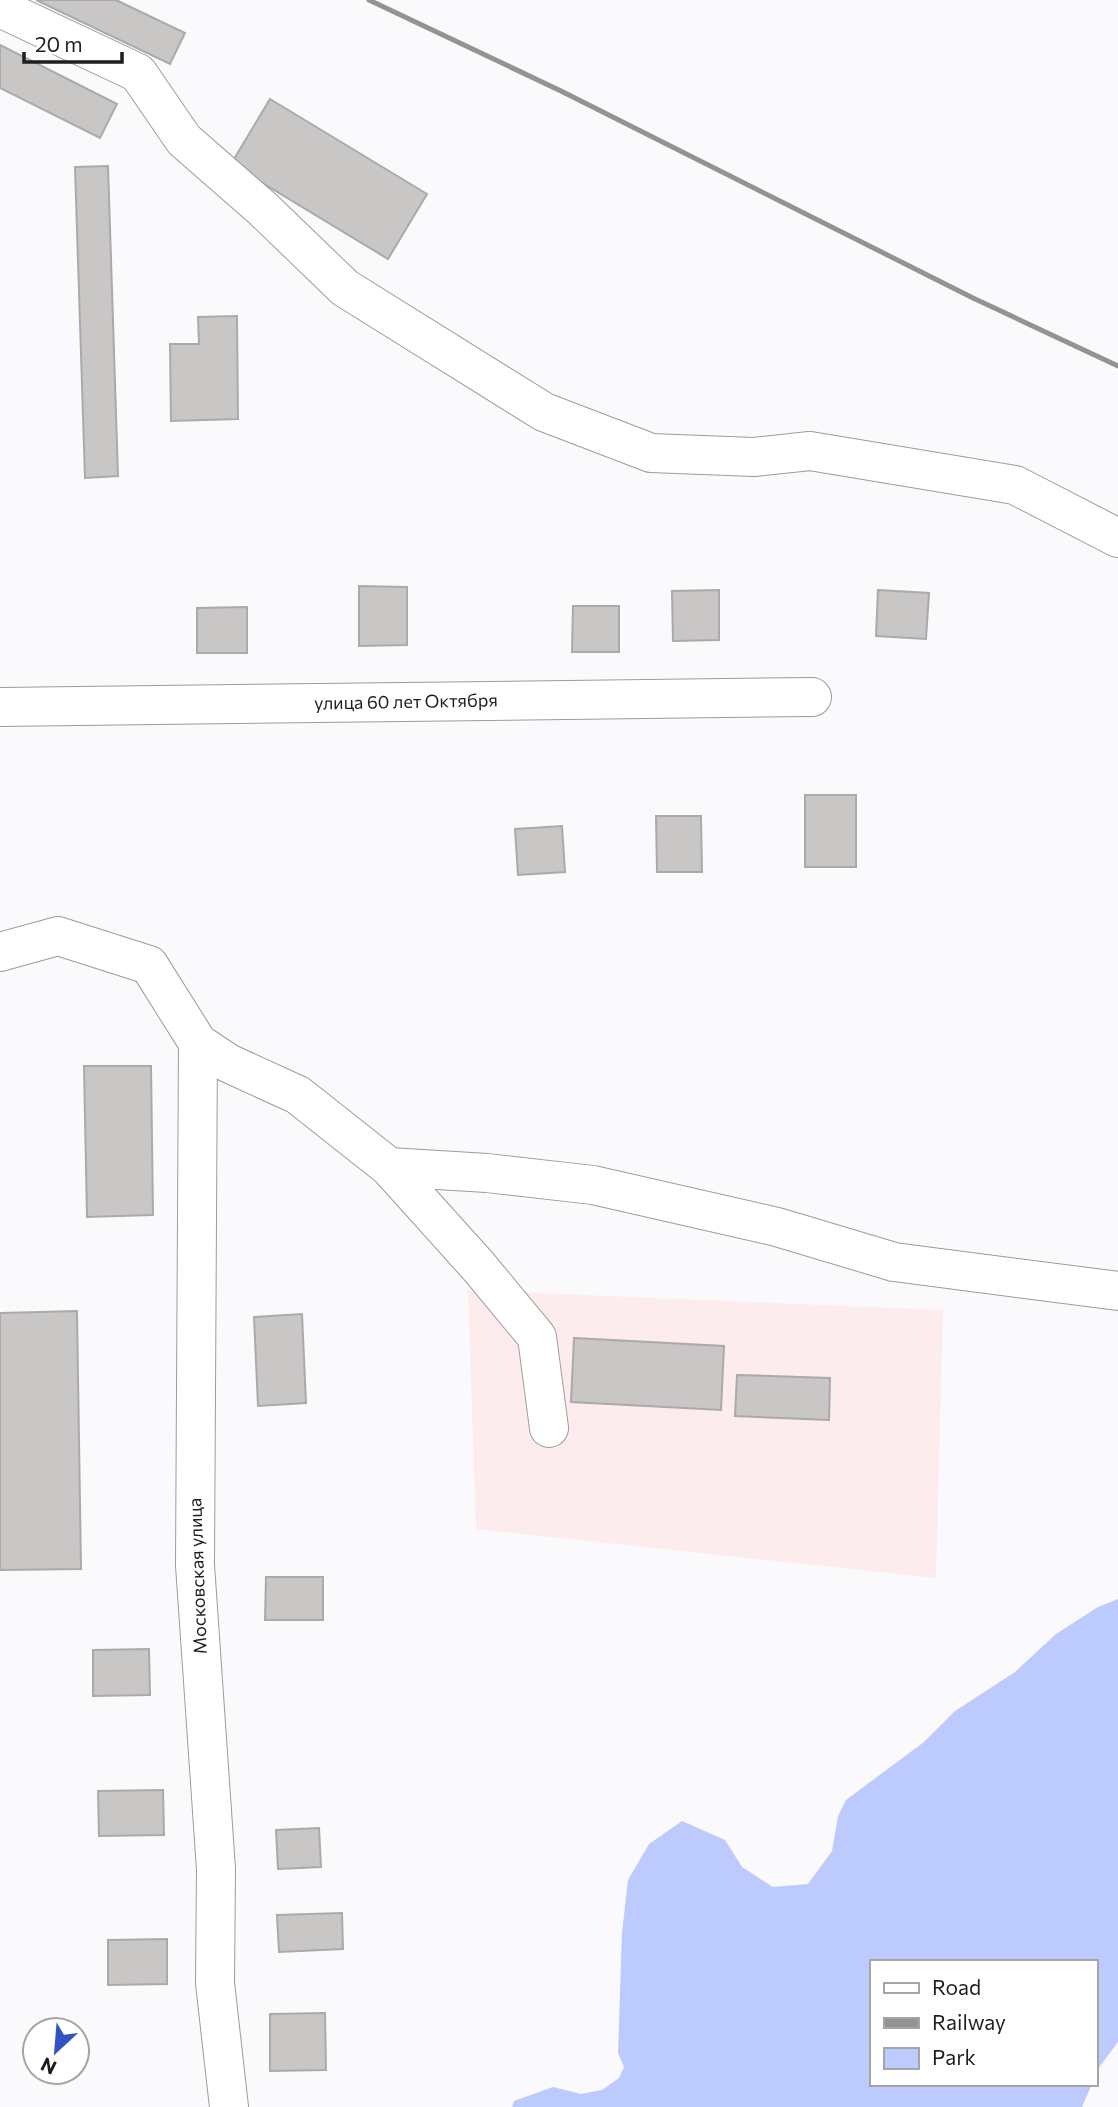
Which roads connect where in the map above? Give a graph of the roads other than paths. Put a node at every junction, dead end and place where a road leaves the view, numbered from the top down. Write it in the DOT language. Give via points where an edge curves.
graph roads {
  1 [pos="0,8"];
  2 [pos="1118,538"];
  3 [pos="812,697"];
  4 [pos="0,707"];
  5 [pos="0,952"];
  6 [pos="198,1043"];
  7 [pos="389,1167"];
  8 [pos="1118,1291"];
  9 [pos="550,1428"];
  10 [pos="229,2107"];
  1 -- 2 [label="street" via="138,74 184,140 345,288 544,412 651,453 754,457 810,451 1015,485"];
  3 -- 4 [label="street, улица 60 лет Октября"];
  5 -- 6 [label="street" via="58,936 149,965"];
  6 -- 7 [label="street" via="228,1063 298,1096"];
  6 -- 10 [label="street, Московская улица" via="195,1565 216,1869 215,1983"];
  7 -- 8 [label="street" via="593,1185 777,1227 894,1262"];
  7 -- 9 [label="street" via="537,1337"];
}
